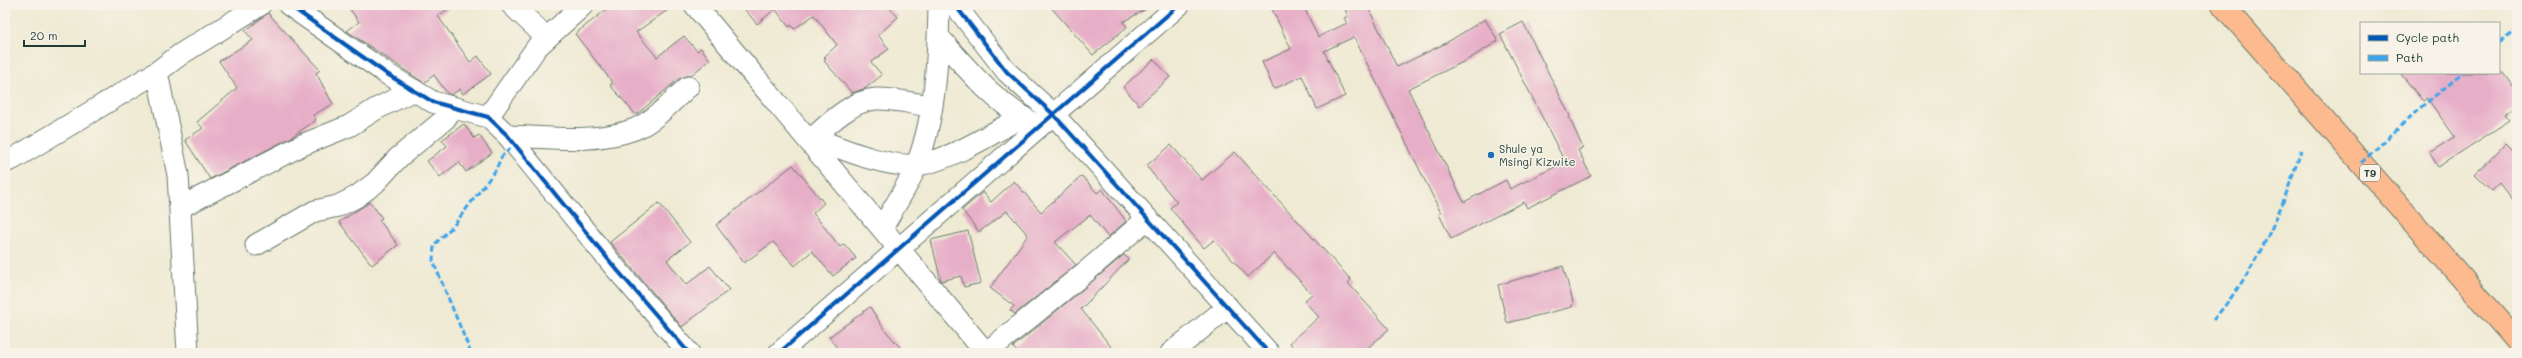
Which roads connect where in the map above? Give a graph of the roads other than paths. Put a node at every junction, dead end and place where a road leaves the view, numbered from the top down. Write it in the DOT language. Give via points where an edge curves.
graph roads {
  1 [pos="260,5"];
  2 [pos="289,5"];
  3 [pos="512,5"];
  4 [pos="583,5"];
  5 [pos="695,5"];
  6 [pos="939,5"];
  7 [pos="955,5"];
  8 [pos="1179,5"];
  9 [pos="2223,5"];
  10 [pos="938,36"];
  11 [pos="547,38"];
  12 [pos="157,72"];
  13 [pos="688,87"];
  14 [pos="414,90"];
  15 [pos="931,106"];
  16 [pos="453,107"];
  17 [pos="488,117"];
  18 [pos="1038,119"];
  19 [pos="508,136"];
  20 [pos="809,136"];
  21 [pos="5,162"];
  22 [pos="917,165"];
  23 [pos="181,206"];
  24 [pos="1148,219"];
  25 [pos="882,228"];
  26 [pos="256,245"];
  27 [pos="899,249"];
  28 [pos="1228,307"];
  29 [pos="2517,341"];
  30 [pos="188,353"];
  31 [pos="689,353"];
  32 [pos="779,353"];
  33 [pos="986,353"];
  34 [pos="1171,353"];
  35 [pos="1269,353"];
  1 -- 12 [label="street" via="181,54"];
  2 -- 14 [label="street"];
  3 -- 11 [label="street"];
  4 -- 11 [label="street"];
  5 -- 20 [label="street"];
  6 -- 10 [label="street"];
  7 -- 18 [label="street" via="1008,72"];
  8 -- 18 [label="street"];
  9 -- 29 [label="highway, T9"];
  10 -- 15 [label="street"];
  10 -- 18 [label="street" via="991,95"];
  11 -- 17 [label="street" via="537,47"];
  12 -- 21 [label="street"];
  12 -- 23 [label="street" via="178,174"];
  13 -- 19 [label="street" via="636,128 561,140"];
  14 -- 16 [label="street" via="433,102"];
  14 -- 23 [label="street" via="376,108 348,126 302,145"];
  15 -- 20 [label="street" via="875,99 865,102"];
  15 -- 22 [label="street"];
  16 -- 17 [label="street"];
  16 -- 26 [label="street" via="445,119 356,197 338,206 310,214"];
  17 -- 19 [label="street"];
  18 -- 22 [label="street"];
  18 -- 24 [label="street"];
  18 -- 27 [label="street"];
  19 -- 31 [label="street" via="612,264"];
  20 -- 22 [label="street" via="894,163"];
  20 -- 25 [label="street"];
  22 -- 25 [label="street"];
  23 -- 30 [label="street"];
  24 -- 28 [label="street"];
  24 -- 33 [label="street"];
  25 -- 27 [label="street"];
  27 -- 32 [label="street"];
  27 -- 33 [label="street"];
  28 -- 34 [label="street"];
  28 -- 35 [label="street"];
}
